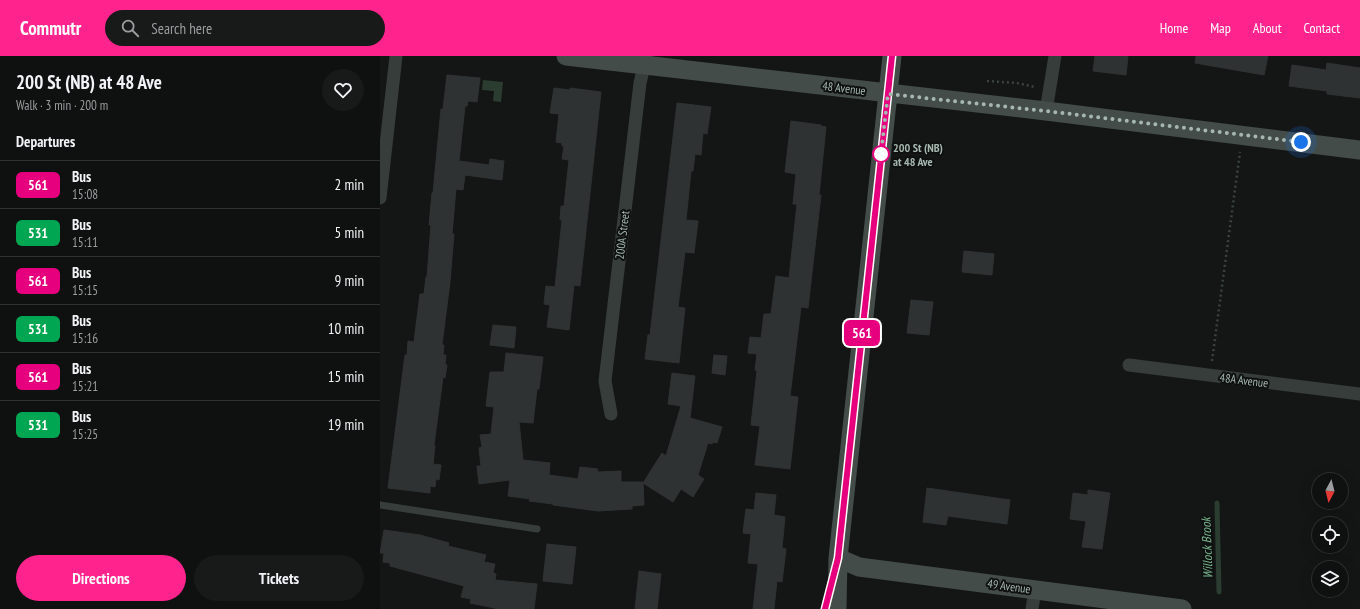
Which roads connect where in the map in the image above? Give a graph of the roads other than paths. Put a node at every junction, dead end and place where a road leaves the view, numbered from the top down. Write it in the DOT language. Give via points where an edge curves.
graph roads {
  1 [pos="396,56"];
  2 [pos="566,56"];
  3 [pos="892,56"];
  4 [pos="1055,56"];
  5 [pos="645,60"];
  6 [pos="888,94"];
  7 [pos="1046,111"];
  8 [pos="1360,150"];
  9 [pos="380,198"];
  10 [pos="1129,364"];
  11 [pos="1360,394"];
  12 [pos="611,414"];
  13 [pos="380,505"];
  14 [pos="537,529"];
  15 [pos="838,558"];
  16 [pos="1035,590"];
  17 [pos="825,609"];
  18 [pos="837,609"];
  19 [pos="1032,609"];
  20 [pos="1182,609"];
  1 -- 9 [label="street"];
  2 -- 5 [label="street, 48 Avenue"];
  3 -- 6 [label="street"];
  4 -- 7 [label="street"];
  5 -- 6 [label="street, 48 Avenue"];
  5 -- 12 [label="street, 200A Street" via="638,97 605,381"];
  6 -- 7 [label="street, 48 Avenue"];
  6 -- 15 [label="street"];
  7 -- 8 [label="street, 48 Avenue"];
  10 -- 11 [label="street, 48A Avenue"];
  13 -- 14 [label="lane"];
  15 -- 16 [label="street, 49 Avenue" via="859,567"];
  15 -- 17 [label="street"];
  15 -- 18 [label="street"];
  16 -- 19 [label="street"];
  16 -- 20 [label="street, 49 Avenue"];
}
